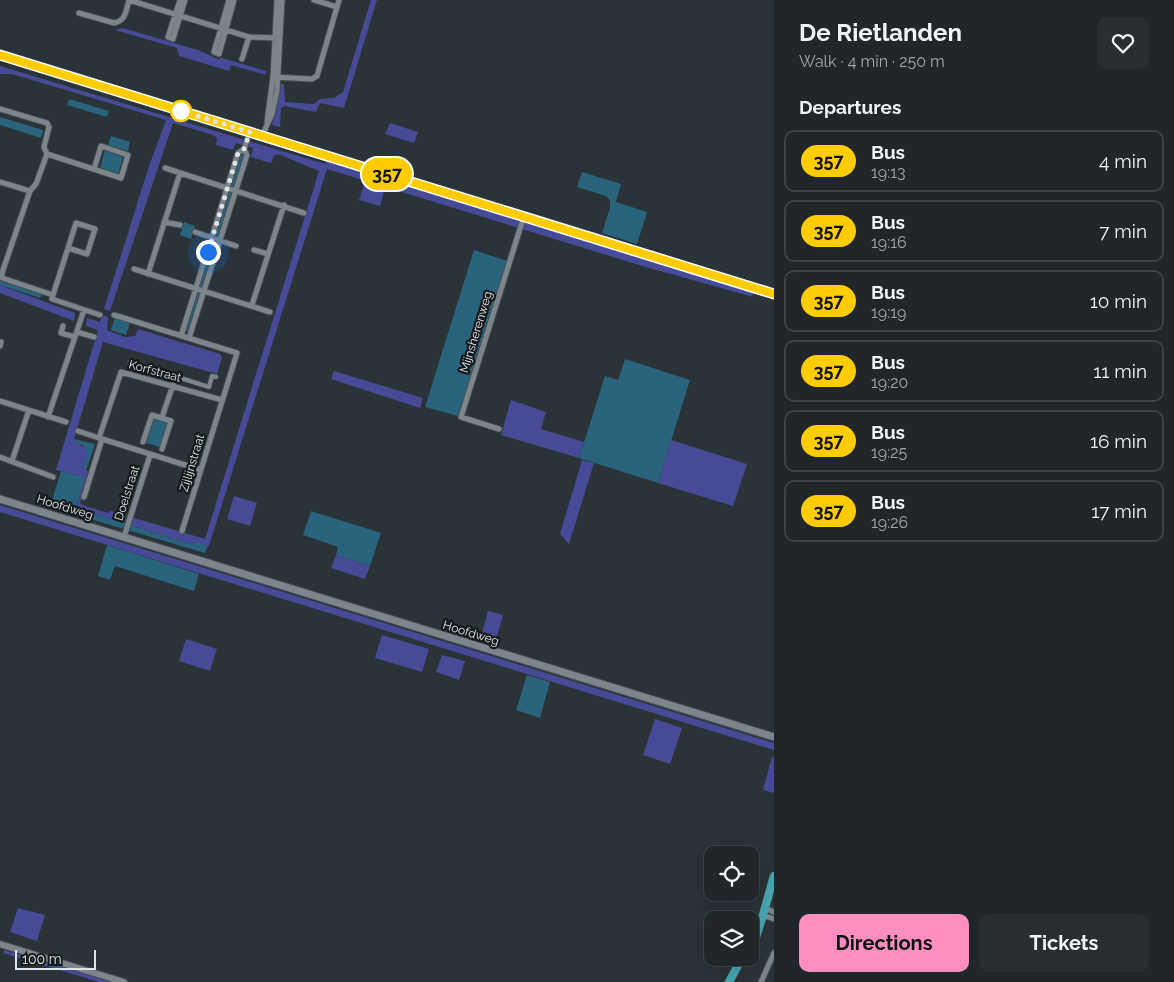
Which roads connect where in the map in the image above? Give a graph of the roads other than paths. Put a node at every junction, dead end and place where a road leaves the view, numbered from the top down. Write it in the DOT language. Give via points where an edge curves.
graph roads {
  1 [pos="129,0"];
  2 [pos="180,0"];
  3 [pos="184,0"];
  4 [pos="232,0"];
  5 [pos="277,0"];
  6 [pos="282,0"];
  7 [pos="314,0"];
  8 [pos="339,0"];
  9 [pos="337,7"];
  10 [pos="79,13"];
  11 [pos="178,15"];
  12 [pos="223,29"];
  13 [pos="248,37"];
  14 [pos="278,38"];
  15 [pos="0,55"];
  16 [pos="242,59"];
  17 [pos="276,77"];
  18 [pos="0,109"];
  19 [pos="249,134"];
  20 [pos="262,136"];
  21 [pos="244,148"];
  22 [pos="47,154"];
  23 [pos="165,168"];
  24 [pos="94,170"];
  25 [pos="180,173"];
  26 [pos="0,182"];
  27 [pos="227,187"];
  28 [pos="237,190"];
  29 [pos="30,191"];
  30 [pos="284,205"];
  31 [pos="304,213"];
  32 [pos="523,219"];
  33 [pos="164,222"];
  34 [pos="180,226"];
  35 [pos="195,232"];
  36 [pos="212,238"];
  37 [pos="221,241"];
  38 [pos="236,246"];
  39 [pos="68,248"];
  40 [pos="254,250"];
  41 [pos="268,254"];
  42 [pos="134,269"];
  43 [pos="148,274"];
  44 [pos="197,288"];
  45 [pos="205,291"];
  46 [pos="774,294"];
  47 [pos="53,295"];
  48 [pos="252,305"];
  49 [pos="84,310"];
  50 [pos="270,312"];
  51 [pos="100,315"];
  52 [pos="114,315"];
  53 [pos="63,326"];
  54 [pos="76,334"];
  55 [pos="181,336"];
  56 [pos="94,337"];
  57 [pos="190,338"];
  58 [pos="130,362"];
  59 [pos="216,377"];
  60 [pos="173,385"];
  61 [pos="222,400"];
  62 [pos="0,401"];
  63 [pos="28,410"];
  64 [pos="48,416"];
  65 [pos="162,417"];
  66 [pos="66,422"];
  67 [pos="500,429"];
  68 [pos="78,431"];
  69 [pos="101,439"];
  70 [pos="143,442"];
  71 [pos="162,449"];
  72 [pos="150,455"];
  73 [pos="0,457"];
  74 [pos="12,462"];
  75 [pos="200,470"];
  76 [pos="53,477"];
  77 [pos="84,497"];
  78 [pos="0,499"];
  79 [pos="182,531"];
  80 [pos="124,537"];
  81 [pos="774,737"];
  82 [pos="774,876"];
  83 [pos="763,912"];
  84 [pos="774,912"];
  85 [pos="774,919"];
  86 [pos="759,921"];
  87 [pos="759,931"];
  88 [pos="0,944"];
  89 [pos="774,953"];
  90 [pos="738,966"];
  91 [pos="744,966"];
  92 [pos="124,982"];
  93 [pos="729,982"];
  94 [pos="735,982"];
  95 [pos="761,982"];
  1 -- 10 [label="street" via="123,20 119,22"];
  1 -- 11 [label="street"];
  2 -- 11 [label="street"];
  3 -- 11 [label="street"];
  4 -- 12 [label="street"];
  5 -- 14 [label="street"];
  6 -- 14 [label="street"];
  7 -- 9 [label="street"];
  8 -- 9 [label="street"];
  9 -- 17 [label="street" via="317,76 312,79"];
  11 -- 12 [label="street"];
  12 -- 13 [label="street"];
  13 -- 14 [label="street"];
  13 -- 16 [label="street"];
  14 -- 17 [label="street"];
  15 -- 19 [label="street"];
  17 -- 20 [label="street"];
  18 -- 22 [label="street" via="47,123 44,147"];
  19 -- 20 [label="street"];
  19 -- 21 [label="street"];
  20 -- 32 [label="street"];
  21 -- 27 [label="street" via="238,153"];
  21 -- 28 [label="street" via="247,156"];
  22 -- 24 [label="street"];
  22 -- 29 [label="street" via="36,184"];
  23 -- 25 [label="street"];
  24 -- 24 [label="street" via="121,178 128,155 101,146"];
  25 -- 27 [label="street"];
  25 -- 33 [label="street"];
  26 -- 29 [label="street"];
  27 -- 28 [label="street"];
  27 -- 36 [label="street"];
  28 -- 30 [label="street"];
  28 -- 37 [label="street"];
  29 -- 47 [label="street" via="2,278"];
  30 -- 31 [label="street"];
  30 -- 41 [label="street"];
  32 -- 46 [label="street"];
  32 -- 67 [label="street, Mijnsherenweg" via="461,417"];
  33 -- 34 [label="street"];
  33 -- 43 [label="street"];
  35 -- 36 [label="street"];
  36 -- 37 [label="street"];
  36 -- 44 [label="street"];
  37 -- 38 [label="street"];
  37 -- 45 [label="street"];
  39 -- 39 [label="street" via="76,222 95,228 87,254"];
  39 -- 47 [label="street"];
  40 -- 41 [label="street"];
  41 -- 48 [label="street"];
  42 -- 43 [label="street"];
  43 -- 44 [label="street"];
  44 -- 45 [label="street"];
  44 -- 55 [label="street"];
  45 -- 48 [label="street"];
  45 -- 57 [label="street"];
  47 -- 49 [label="street" via="52,299"];
  48 -- 50 [label="street"];
  49 -- 51 [label="street"];
  49 -- 54 [label="street"];
  52 -- 55 [label="street"];
  53 -- 54 [label="street" via="61,333"];
  54 -- 56 [label="street"];
  54 -- 64 [label="street"];
  55 -- 57 [label="street"];
  57 -- 61 [label="street, Zijlijnstraat" via="237,353"];
  58 -- 59 [label="street" via="209,387 212,376"];
  60 -- 61 [label="street, Korfstraat"];
  60 -- 65 [label="street"];
  60 -- 69 [label="street, Korfstraat" via="121,372"];
  61 -- 75 [label="street, Zijlijnstraat"];
  62 -- 63 [label="street"];
  63 -- 64 [label="street"];
  63 -- 74 [label="street"];
  64 -- 66 [label="street"];
  65 -- 70 [label="street" via="152,415"];
  65 -- 71 [label="street" via="170,422"];
  68 -- 69 [label="street"];
  69 -- 72 [label="street"];
  69 -- 77 [label="street, Korfstraat"];
  72 -- 75 [label="street"];
  72 -- 80 [label="street, Doelstraat"];
  73 -- 74 [label="street"];
  74 -- 76 [label="street"];
  75 -- 79 [label="street, Zijlijnstraat"];
  78 -- 80 [label="main road, Hoofdweg"];
  80 -- 81 [label="main road, Hoofdweg"];
  82 -- 83 [label="main road"];
  83 -- 84 [label="street"];
  83 -- 85 [label="street"];
  83 -- 86 [label="main road"];
  83 -- 87 [label="main road"];
  88 -- 92 [label="street"];
  89 -- 95 [label="street"];
  90 -- 93 [label="main road"];
  91 -- 94 [label="main road"];
}
